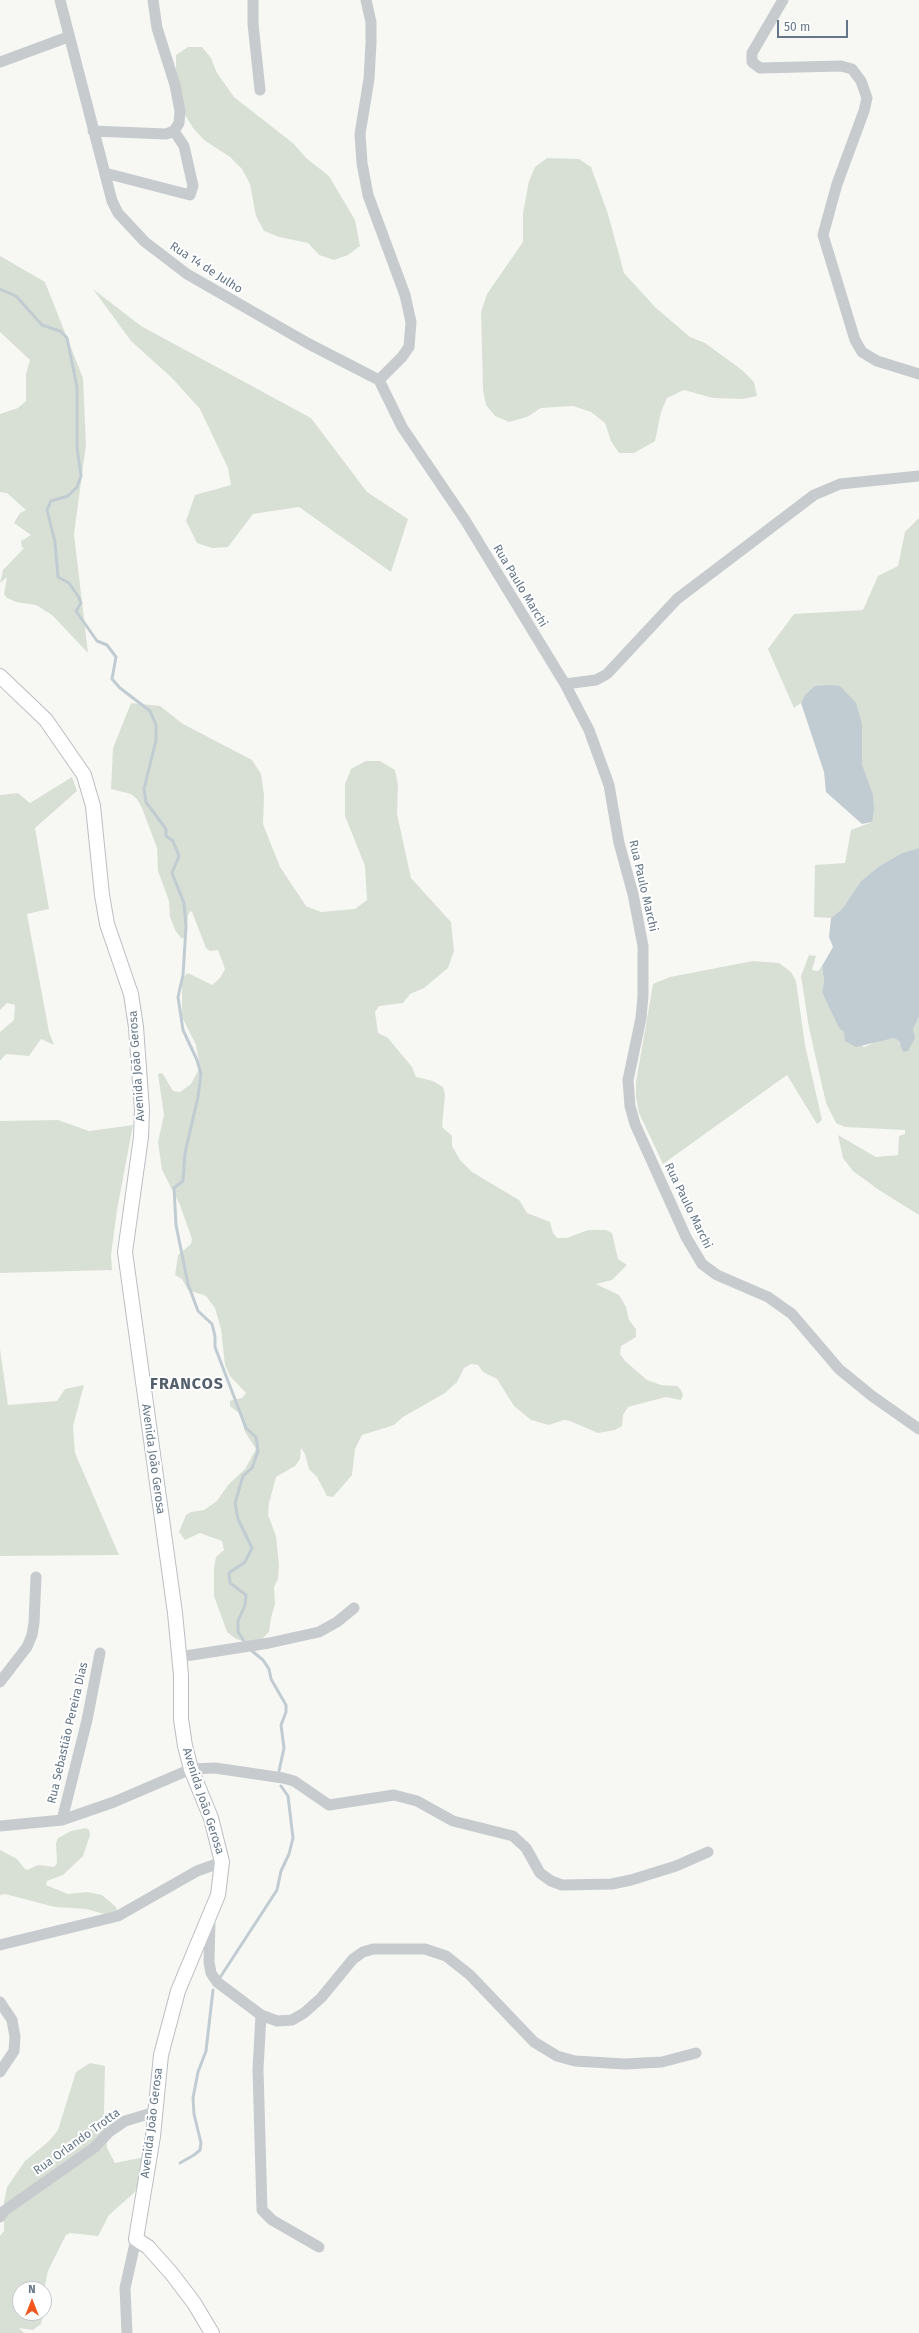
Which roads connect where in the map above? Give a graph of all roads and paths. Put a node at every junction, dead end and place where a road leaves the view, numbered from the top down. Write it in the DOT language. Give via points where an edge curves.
graph roads {
  1 [pos="60,0"];
  2 [pos="153,0"];
  3 [pos="253,0"];
  4 [pos="366,0"];
  5 [pos="783,0"];
  6 [pos="68,37"];
  7 [pos="0,62"];
  8 [pos="260,90"];
  9 [pos="93,131"];
  10 [pos="174,131"];
  11 [pos="106,174"];
  12 [pos="919,374"];
  13 [pos="379,380"];
  14 [pos="919,476"];
  15 [pos="0,676"];
  16 [pos="565,684"];
  17 [pos="919,1429"];
  18 [pos="36,1577"];
  19 [pos="354,1608"];
  20 [pos="100,1653"];
  21 [pos="179,1657"];
  22 [pos="0,1682"];
  23 [pos="191,1769"];
  24 [pos="62,1820"];
  25 [pos="0,1826"];
  26 [pos="708,1852"];
  27 [pos="222,1862"];
  28 [pos="210,1915"];
  29 [pos="0,1946"];
  30 [pos="0,2002"];
  31 [pos="261,2015"];
  32 [pos="696,2053"];
  33 [pos="4,2061"];
  34 [pos="0,2072"];
  35 [pos="155,2112"];
  36 [pos="0,2217"];
  37 [pos="136,2239"];
  38 [pos="319,2247"];
  39 [pos="127,2333"];
  40 [pos="212,2333"];
  1 -- 6 [label="street, Rua 14 de Julho"];
  2 -- 10 [label="street" via="157,28 175,85 180,111 179,123"];
  3 -- 8 [label="street"];
  4 -- 13 [label="street" via="371,22 371,43 369,79 360,134 362,163 368,195 405,295 411,322 409,347"];
  5 -- 12 [label="street" via="752,53 752,62 760,68 840,66 852,69 861,81 867,98 864,111 837,184 823,235 855,340 862,352 877,361"];
  6 -- 7 [label="street"];
  6 -- 9 [label="street, Rua 14 de Julho"];
  9 -- 10 [label="street" via="166,134"];
  9 -- 11 [label="street, Rua 14 de Julho"];
  10 -- 11 [label="street" via="184,146 193,192 190,195"];
  11 -- 13 [label="street, Rua 14 de Julho" via="112,201 118,213 167,261 248,311"];
  13 -- 16 [label="street, Rua Paulo Marchi" via="413,445 465,520"];
  14 -- 16 [label="street" via="840,484 814,494 676,598 607,674 596,680"];
  15 -- 21 [label="main road, Avenida João Gerosa" via="46,720 84,775 93,806 107,924 131,994 142,1110 141,1137 125,1252"];
  16 -- 17 [label="street, Rua Paulo Marchi" via="589,730 609,785 619,843 633,894 643,946 641,1018 628,1080 630,1106 635,1124 686,1237 702,1264 717,1275 768,1297 792,1314 840,1369 872,1396"];
  18 -- 22 [label="street" via="32,1635 27,1647"];
  19 -- 21 [label="street" via="319,1632 269,1643"];
  20 -- 24 [label="street, Rua Sebastião Pereira Dias" via="87,1720"];
  21 -- 23 [label="main road, Avenida João Gerosa" via="181,1718"];
  23 -- 24 [label="street" via="114,1802"];
  23 -- 26 [label="street" via="215,1768 283,1778 294,1781 329,1805 394,1796 410,1798 453,1821 513,1836 526,1848 540,1873 550,1881 562,1885 612,1884 631,1880 676,1866"];
  23 -- 27 [label="main road, Avenida João Gerosa" via="211,1818"];
  24 -- 25 [label="street"];
  27 -- 28 [label="main road, Avenida João Gerosa" via="218,1895"];
  27 -- 29 [label="street" via="197,1871 118,1916"];
  28 -- 31 [label="street" via="211,1973 226,1991"];
  28 -- 35 [label="main road, Avenida João Gerosa" via="170,2015 161,2055"];
  30 -- 33 [label="street" via="12,2020 15,2037 14,2051"];
  31 -- 32 [label="street" via="277,2021 292,2020 304,2013 321,1998 353,1959 363,1952 373,1949 425,1949 446,1956 470,1975 534,2042 557,2056 575,2061 625,2064 662,2062"];
  31 -- 38 [label="street" via="258,2069 262,2210 272,2220"];
  33 -- 34 [label="street"];
  35 -- 36 [label="street, Rua Orlando Trotta" via="125,2121 109,2132 95,2147 16,2202"];
  35 -- 37 [label="main road, Avenida João Gerosa"];
  37 -- 39 [label="street" via="125,2288"];
  37 -- 40 [label="main road" via="148,2247 172,2274"];
}
